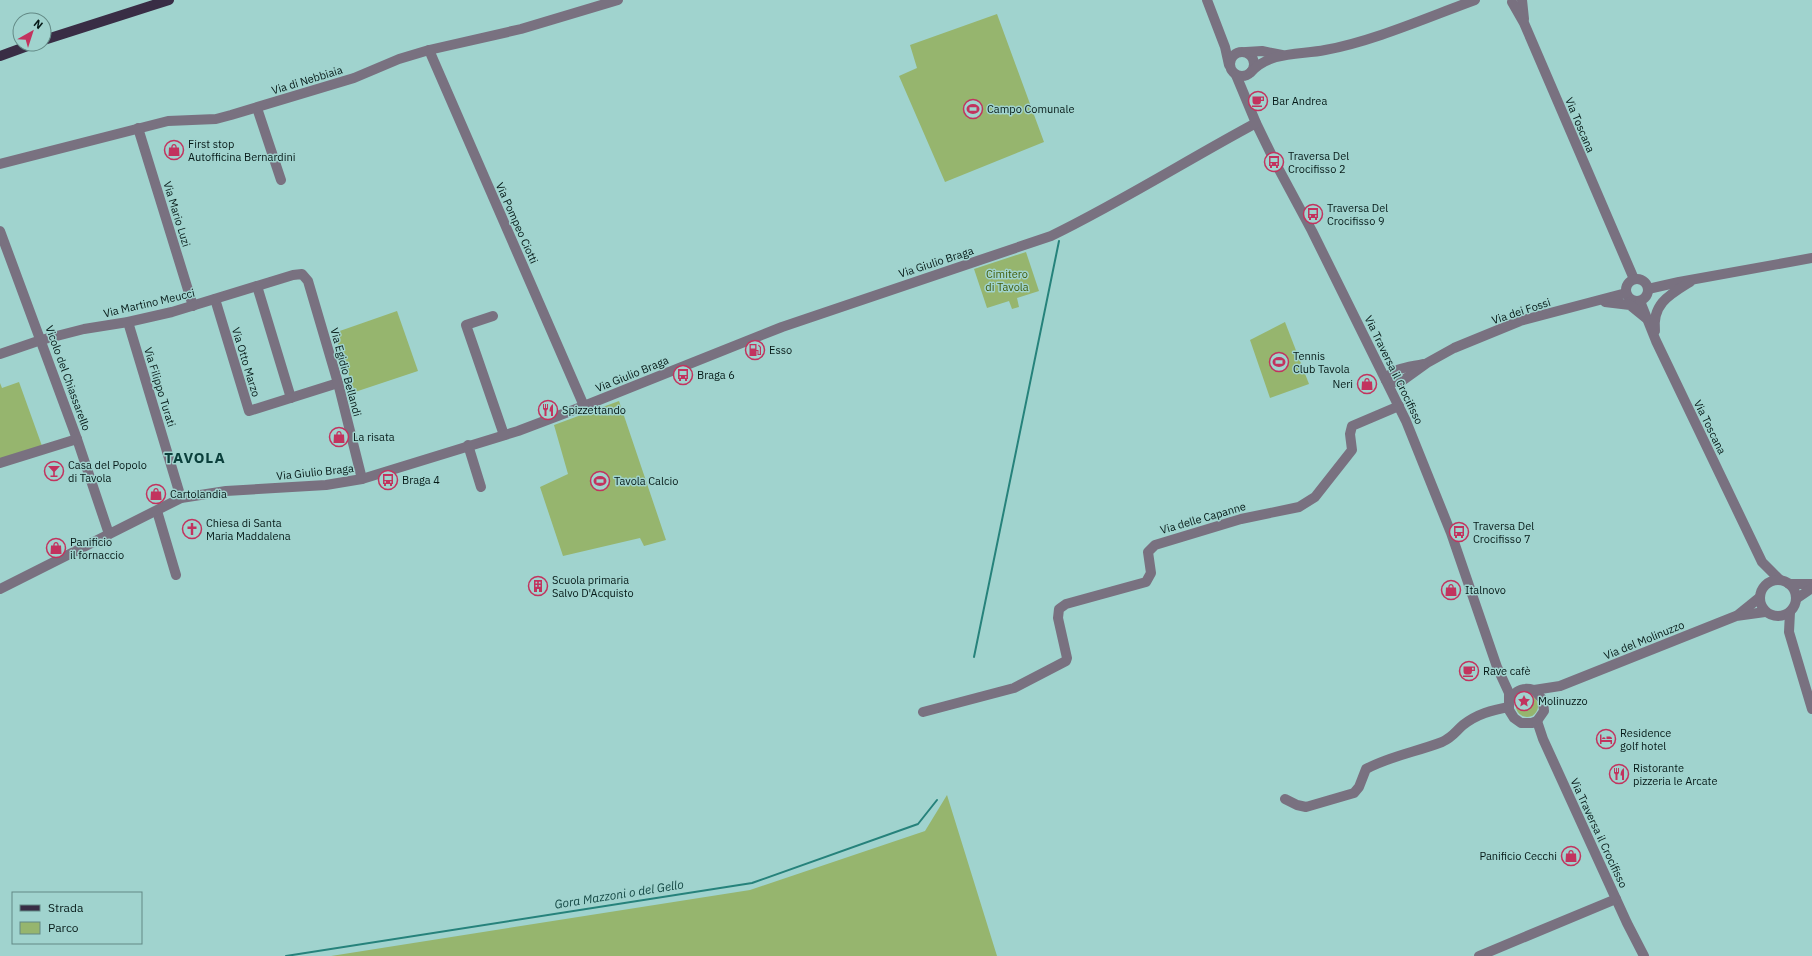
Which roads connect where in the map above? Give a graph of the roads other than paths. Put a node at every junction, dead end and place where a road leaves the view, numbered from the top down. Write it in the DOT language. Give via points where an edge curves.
graph roads {
  1 [pos="169,0"];
  2 [pos="618,0"];
  3 [pos="1207,0"];
  4 [pos="1475,0"];
  5 [pos="1522,0"];
  6 [pos="1512,1"];
  7 [pos="1524,24"];
  8 [pos="1219,32"];
  9 [pos="52,37"];
  10 [pos="429,50"];
  11 [pos="12,52"];
  12 [pos="1244,52"];
  13 [pos="1284,55"];
  14 [pos="0,56"];
  15 [pos="1229,65"];
  16 [pos="1249,74"];
  17 [pos="1236,75"];
  18 [pos="1245,94"];
  19 [pos="256,108"];
  20 [pos="1256,123"];
  21 [pos="138,128"];
  22 [pos="0,164"];
  23 [pos="281,180"];
  24 [pos="0,231"];
  25 [pos="1812,258"];
  26 [pos="1624,259"];
  27 [pos="302,274"];
  28 [pos="1634,279"];
  29 [pos="1693,279"];
  30 [pos="257,286"];
  31 [pos="1648,289"];
  32 [pos="1626,294"];
  33 [pos="215,299"];
  34 [pos="1594,301"];
  35 [pos="1640,301"];
  36 [pos="193,306"];
  37 [pos="493,316"];
  38 [pos="1646,318"];
  39 [pos="128,322"];
  40 [pos="41,340"];
  41 [pos="1656,341"];
  42 [pos="0,354"];
  43 [pos="1427,363"];
  44 [pos="1380,366"];
  45 [pos="1401,369"];
  46 [pos="1407,377"];
  47 [pos="1386,380"];
  48 [pos="338,383"];
  49 [pos="291,398"];
  50 [pos="1398,403"];
  51 [pos="584,406"];
  52 [pos="504,435"];
  53 [pos="77,439"];
  54 [pos="468,446"];
  55 [pos="0,462"];
  56 [pos="362,479"];
  57 [pos="481,487"];
  58 [pos="181,498"];
  59 [pos="157,511"];
  60 [pos="109,534"];
  61 [pos="1762,562"];
  62 [pos="176,575"];
  63 [pos="1784,582"];
  64 [pos="1812,584"];
  65 [pos="1764,586"];
  66 [pos="1812,588"];
  67 [pos="0,589"];
  68 [pos="1759,598"];
  69 [pos="1796,599"];
  70 [pos="1765,612"];
  71 [pos="1790,612"];
  72 [pos="1736,616"];
  73 [pos="1776,617"];
  74 [pos="1789,632"];
  75 [pos="1497,667"];
  76 [pos="1560,686"];
  77 [pos="1534,690"];
  78 [pos="1517,691"];
  79 [pos="1509,704"];
  80 [pos="1545,706"];
  81 [pos="1812,709"];
  82 [pos="923,712"];
  83 [pos="1537,721"];
  84 [pos="1526,724"];
  85 [pos="1542,739"];
  86 [pos="1286,799"];
  87 [pos="1616,899"];
  88 [pos="1633,937"];
  89 [pos="1479,956"];
  90 [pos="1639,956"];
  91 [pos="1644,956"];
  1 -- 9 [label="main road"];
  2 -- 10 [label="street, Via di Nebbiaia" via="521,28"];
  3 -- 8 [label="street"];
  4 -- 13 [label="street" via="1360,42"];
  5 -- 7 [label="street, Via Toscana"];
  6 -- 7 [label="street, Via Toscana"];
  7 -- 26 [label="street, Via Toscana"];
  8 -- 12 [label="street" via="1233,47"];
  8 -- 15 [label="street"];
  10 -- 19 [label="street, Via di Nebbiaia" via="399,59 354,78"];
  10 -- 51 [label="street, Via Pompeo Ciotti"];
  11 -- 14 [label="main road"];
  12 -- 13 [label="street" via="1262,51"];
  12 -- 15 [label="street" via="1233,55"];
  12 -- 16 [label="street" via="1254,60"];
  13 -- 16 [label="street" via="1257,65"];
  15 -- 17 [label="street"];
  16 -- 17 [label="street"];
  16 -- 18 [label="street, Via Traversa il Crocifisso" via="1244,84"];
  17 -- 18 [label="street, Via Traversa il Crocifisso"];
  18 -- 20 [label="street, Via Traversa il Crocifisso"];
  19 -- 21 [label="street, Via di Nebbiaia" via="216,119 168,121"];
  19 -- 23 [label="street"];
  20 -- 44 [label="street, Via Traversa il Crocifisso"];
  20 -- 51 [label="street, Via Giulio Braga" via="1052,236 782,327"];
  21 -- 22 [label="street, Via di Nebbiaia"];
  21 -- 36 [label="street, Via Mario Luzi"];
  24 -- 40 [label="street, Vicolo del Chiassarello"];
  25 -- 29 [label="street"];
  26 -- 28 [label="street, Via Toscana"];
  26 -- 34 [label="street" via="1625,278 1621,287"];
  27 -- 30 [label="street, Via Martino Meucci"];
  27 -- 48 [label="street, Via Egidio Bellandi" via="308,280"];
  28 -- 31 [label="street" via="1643,280"];
  28 -- 32 [label="street" via="1628,283"];
  29 -- 31 [label="street"];
  29 -- 41 [label="street" via="1664,299 1657,310 1654,322"];
  30 -- 33 [label="street, Via Martino Meucci"];
  30 -- 49 [label="street"];
  31 -- 35 [label="street" via="1648,295"];
  32 -- 34 [label="street, Via dei Fossi"];
  32 -- 35 [label="street" via="1633,301"];
  33 -- 36 [label="street, Via Martino Meucci"];
  33 -- 49 [label="street, Via Otto Marzo" via="248,411"];
  34 -- 38 [label="street" via="1630,305"];
  34 -- 43 [label="street, Via dei Fossi" via="1520,321 1454,348"];
  35 -- 38 [label="street, Via Toscana"];
  36 -- 39 [label="street, Via Martino Meucci"];
  37 -- 52 [label="street" via="466,325"];
  38 -- 41 [label="street, Via Toscana"];
  39 -- 40 [label="street, Via Martino Meucci" via="84,329"];
  39 -- 58 [label="street, Via Filippo Turati"];
  40 -- 42 [label="street, Via Martino Meucci"];
  40 -- 53 [label="street, Vicolo del Chiassarello"];
  41 -- 61 [label="street, Via Toscana"];
  43 -- 45 [label="street, Via dei Fossi"];
  43 -- 46 [label="street, Via dei Fossi"];
  44 -- 45 [label="street, Via dei Fossi"];
  44 -- 47 [label="street, Via Traversa il Crocifisso"];
  45 -- 47 [label="street, Via dei Fossi" via="1391,373"];
  46 -- 47 [label="street, Via dei Fossi" via="1397,382"];
  46 -- 50 [label="street" via="1401,388"];
  47 -- 50 [label="street, Via Traversa il Crocifisso"];
  48 -- 49 [label="street, Via Otto Marzo"];
  48 -- 56 [label="street, Via Egidio Bellandi"];
  50 -- 75 [label="street, Via Traversa il Crocifisso" via="1451,533"];
  50 -- 82 [label="street, Via delle Capanne" via="1352,426 1352,450 1315,497 1299,507 1241,519 1155,545 1148,552 1151,573 1146,582 1066,604 1059,609 1058,618 1066,661 1014,688"];
  51 -- 52 [label="street, Via Giulio Braga"];
  52 -- 54 [label="street, Via Giulio Braga"];
  53 -- 55 [label="street"];
  53 -- 60 [label="street, Vicolo del Chiassarello"];
  54 -- 56 [label="street, Via Giulio Braga"];
  54 -- 57 [label="street"];
  56 -- 58 [label="street, Via Giulio Braga" via="326,485 226,491"];
  58 -- 59 [label="street, Via Giulio Braga"];
  59 -- 60 [label="street, Via Giulio Braga"];
  59 -- 62 [label="street"];
  60 -- 67 [label="street, Via Giulio Braga"];
  61 -- 63 [label="street, Via Toscana"];
  61 -- 65 [label="street, Via Toscana"];
  63 -- 64 [label="street"];
  63 -- 65 [label="street" via="1769,582"];
  63 -- 69 [label="street" via="1793,588"];
  65 -- 68 [label="street"];
  66 -- 69 [label="street"];
  68 -- 70 [label="street"];
  68 -- 72 [label="street, Via del Molinuzzo"];
  69 -- 71 [label="street"];
  70 -- 72 [label="street, Via del Molinuzzo"];
  70 -- 73 [label="street"];
  71 -- 73 [label="street"];
  71 -- 74 [label="street"];
  72 -- 76 [label="street, Via del Molinuzzo"];
  73 -- 74 [label="street"];
  74 -- 81 [label="street"];
  75 -- 78 [label="street, Via Traversa il Crocifisso"];
  75 -- 79 [label="street, Via Traversa il Crocifisso" via="1509,693"];
  76 -- 77 [label="street, Via del Molinuzzo"];
  76 -- 80 [label="street"];
  77 -- 78 [label="street" via="1528,688"];
  77 -- 80 [label="street" via="1542,697"];
  78 -- 79 [label="street"];
  79 -- 84 [label="street, Via Traversa il Crocifisso" via="1514,718"];
  79 -- 86 [label="street" via="1472,719 1454,736 1442,742 1392,757 1366,769 1354,793 1306,807"];
  80 -- 83 [label="street" via="1542,716"];
  83 -- 84 [label="street"];
  83 -- 85 [label="street, Via Traversa il Crocifisso"];
  84 -- 85 [label="street, Via Traversa il Crocifisso"];
  85 -- 87 [label="street, Via Traversa il Crocifisso"];
  87 -- 88 [label="street, Via Traversa il Crocifisso"];
  87 -- 89 [label="street"];
  88 -- 90 [label="street, Via Traversa il Crocifisso"];
  88 -- 91 [label="street, Via Traversa il Crocifisso"];
}
